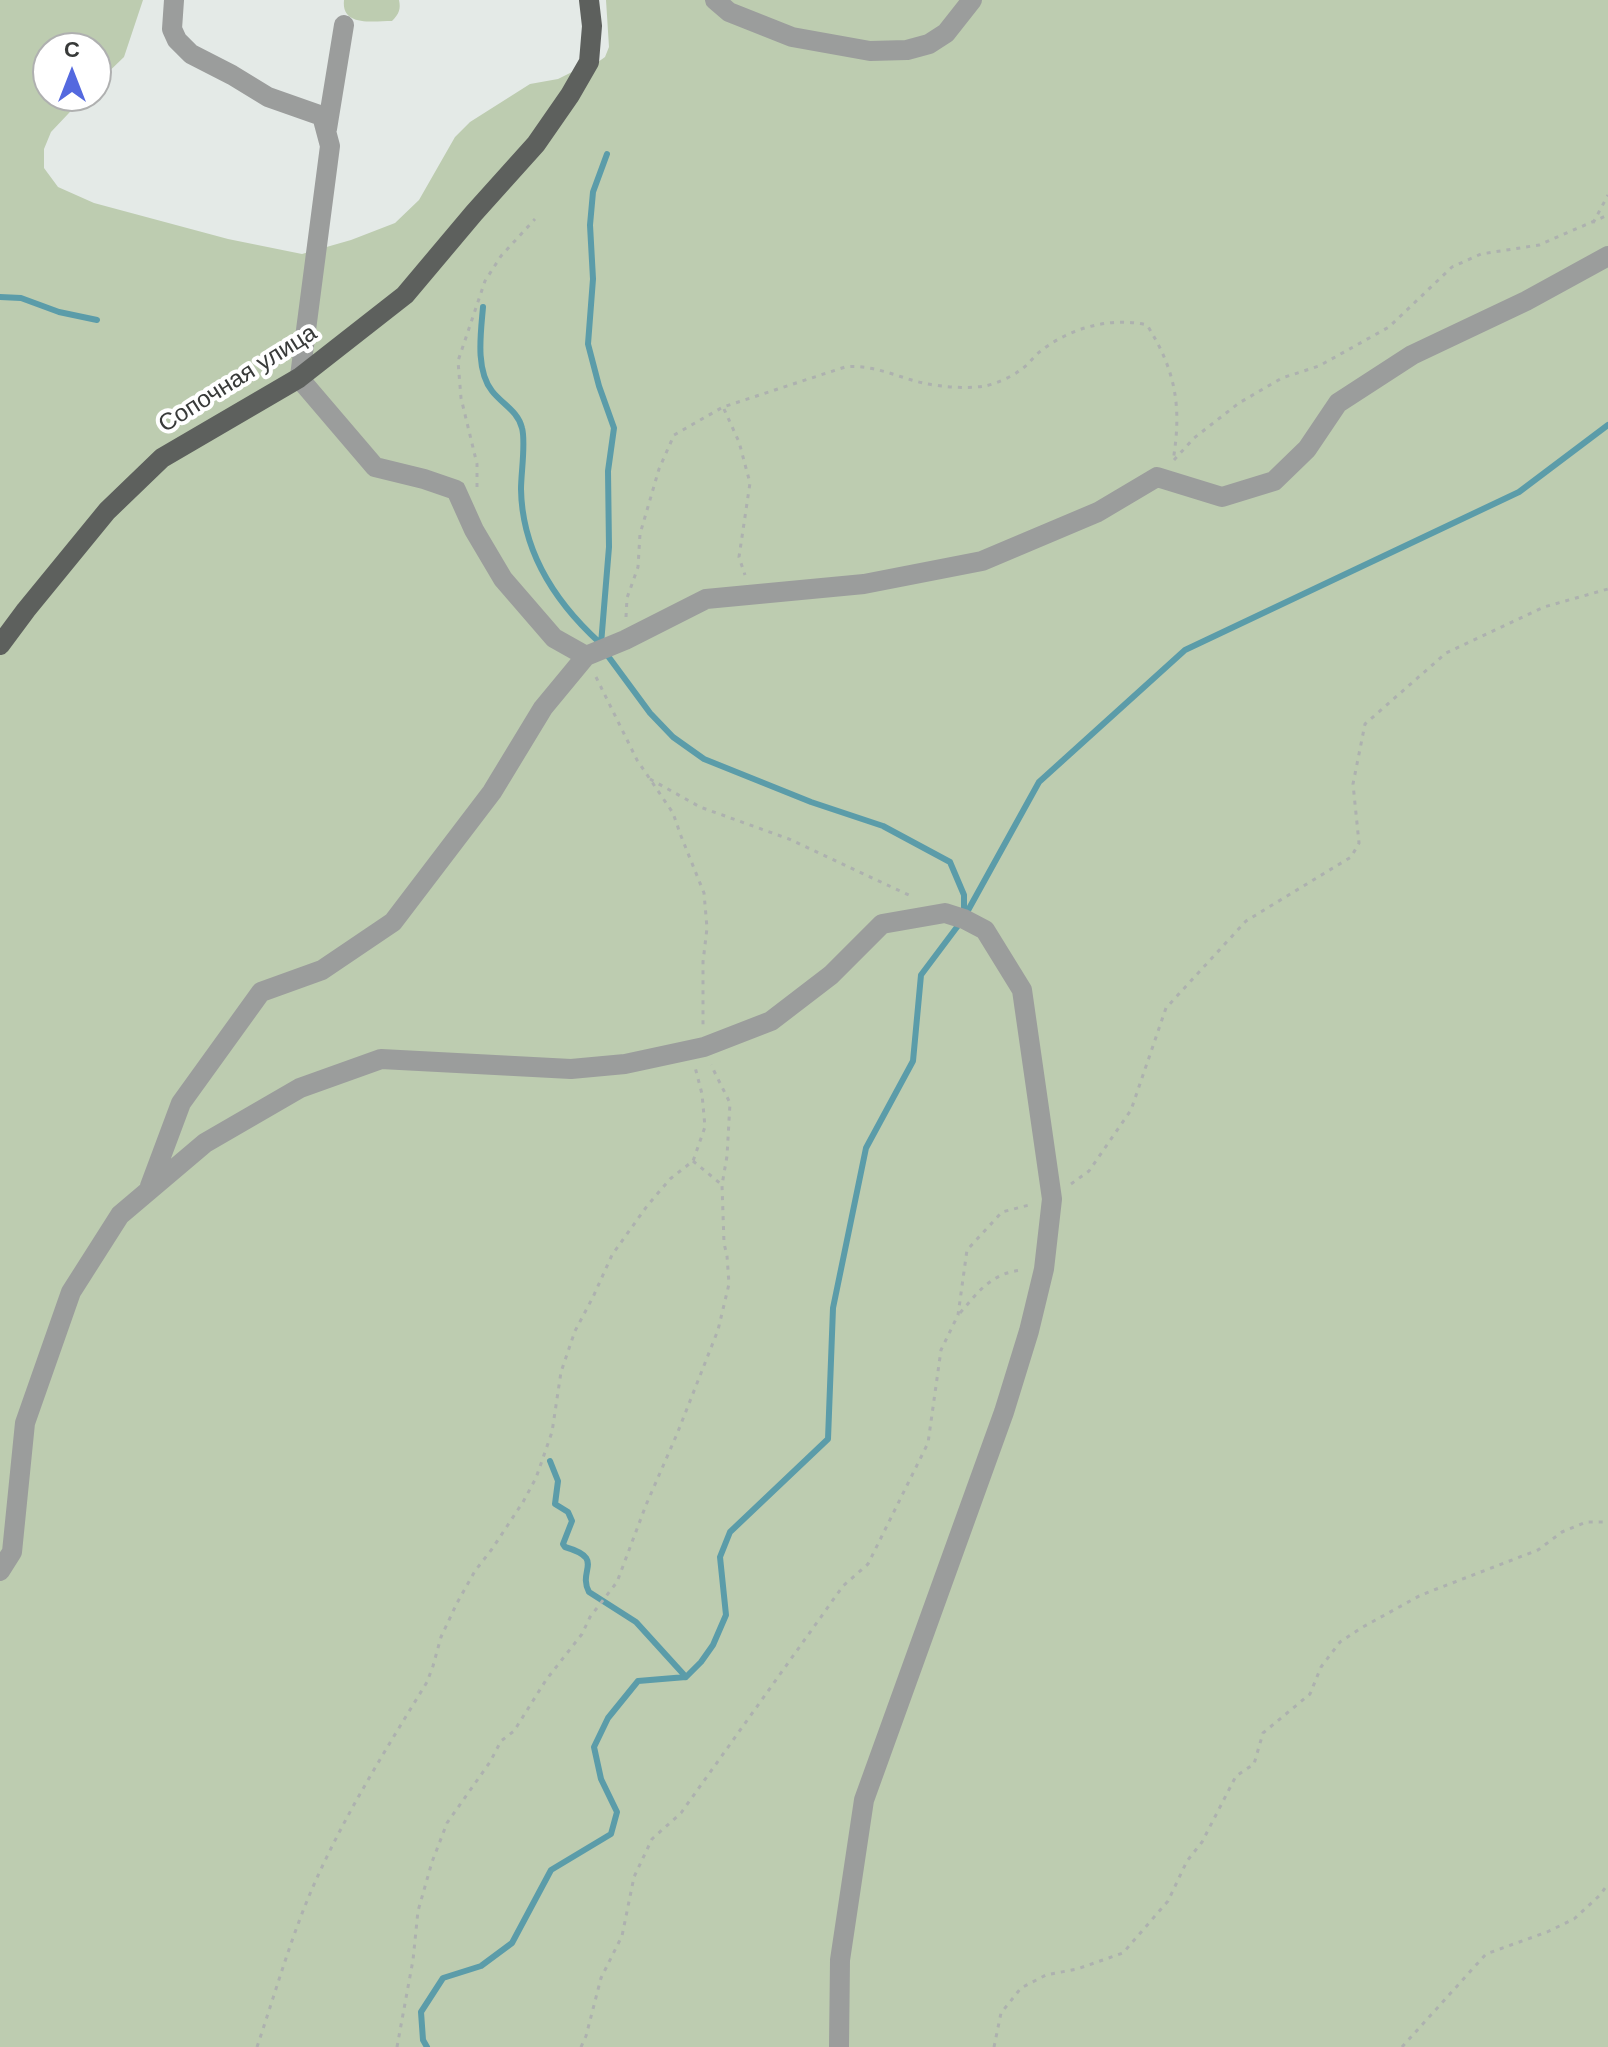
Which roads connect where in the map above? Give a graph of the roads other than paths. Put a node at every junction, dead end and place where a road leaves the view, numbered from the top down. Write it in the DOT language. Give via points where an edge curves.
graph roads {
  1 [pos="174,0"];
  2 [pos="589,0"];
  3 [pos="715,0"];
  4 [pos="972,0"];
  5 [pos="344,25"];
  6 [pos="327,129"];
  7 [pos="1608,256"];
  8 [pos="300,377"];
  9 [pos="0,645"];
  10 [pos="586,656"];
  11 [pos="148,1190"];
  12 [pos="0,1571"];
  13 [pos="839,2047"];
  1 -- 6 [label="street" via="172,29 191,54 268,97 322,116"];
  2 -- 8 [label="main road, Сопочная улица" via="589,62 536,144 405,295"];
  3 -- 4 [label="street" via="729,12 792,37 870,51 929,44 946,33"];
  5 -- 6 [label="street"];
  6 -- 8 [label="street" via="330,146"];
  7 -- 10 [label="street" via="1412,355 1338,403 1307,449 1274,481 1222,497 1157,477 1098,512 982,561 864,584 706,599"];
  8 -- 9 [label="main road, Сопочная улица" via="162,458 107,511"];
  8 -- 10 [label="street" via="375,467 456,490 503,579 554,638"];
  10 -- 11 [label="street" via="543,708 492,792 393,922 322,970 261,992 181,1103"];
  11 -- 12 [label="street" via="120,1215 71,1292 25,1423 12,1552"];
  11 -- 13 [label="street" via="205,1143 300,1088 381,1059 571,1069 697,1049 771,1021 831,975 882,924 945,913 985,930 1022,990 1052,1199 1044,1269 1004,1412 864,1800 840,1960"];
}
